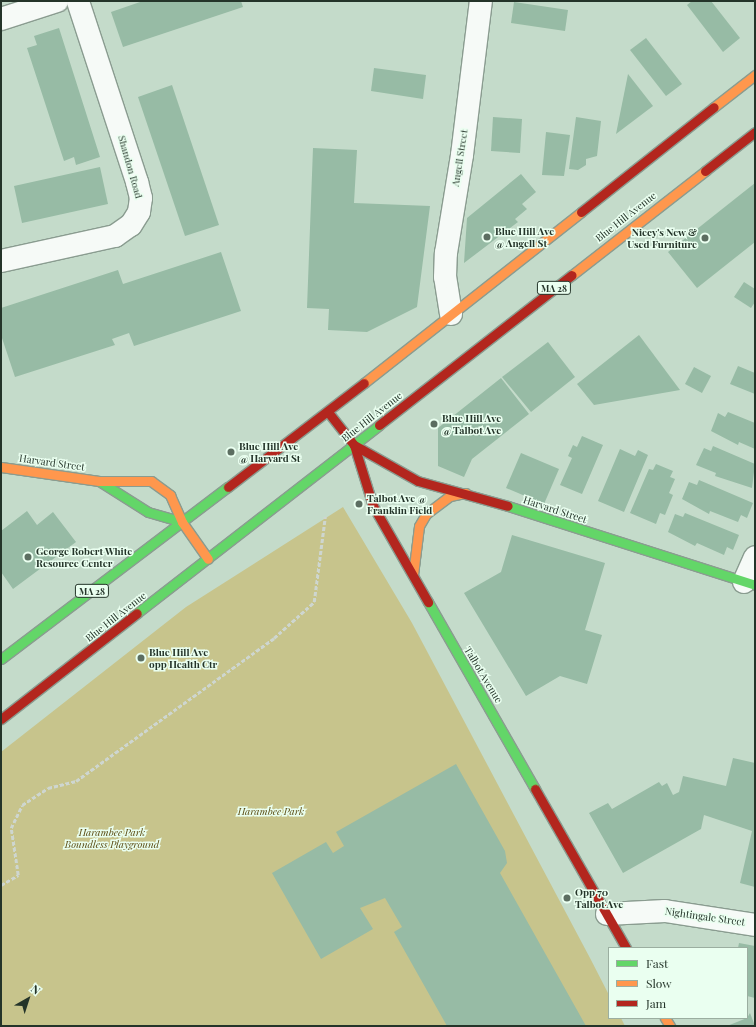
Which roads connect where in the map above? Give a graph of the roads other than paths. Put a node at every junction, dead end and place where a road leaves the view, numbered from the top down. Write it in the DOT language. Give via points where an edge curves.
graph roads {
  1 [pos="57,1"];
  2 [pos="78,1"];
  3 [pos="481,1"];
  4 [pos="1,19"];
  5 [pos="755,74"];
  6 [pos="755,132"];
  7 [pos="1,260"];
  8 [pos="451,314"];
  9 [pos="328,412"];
  10 [pos="354,445"];
  11 [pos="1,467"];
  12 [pos="99,481"];
  13 [pos="466,493"];
  14 [pos="182,522"];
  15 [pos="755,557"];
  16 [pos="208,559"];
  17 [pos="413,575"];
  18 [pos="750,583"];
  19 [pos="1,659"];
  20 [pos="1,719"];
  21 [pos="607,914"];
  22 [pos="755,925"];
  23 [pos="625,947"];
  1 -- 4 [label="street"];
  2 -- 7 [label="street, Shandon Road" via="137,182 141,198 139,212 131,225 115,236"];
  3 -- 8 [label="street, Angell Street" via="462,155 446,253 445,277"];
  5 -- 8 [label="main road, MA 28"];
  6 -- 10 [label="main road, Blue Hill Avenue / MA 28"];
  8 -- 9 [label="main road, MA 28"];
  9 -- 10 [label="main road, Talbot Avenue"];
  9 -- 14 [label="main road, MA 28"];
  10 -- 13 [label="main road, Harvard Street" via="418,481"];
  10 -- 16 [label="main road, Blue Hill Avenue / MA 28"];
  10 -- 17 [label="main road, Talbot Avenue" via="373,506"];
  11 -- 12 [label="main road, Harvard Street"];
  12 -- 14 [label="main road, Harvard Street" via="148,512"];
  12 -- 14 [label="main road, Harvard Street" via="151,481 170,495"];
  13 -- 17 [label="main road" via="450,496 426,514 419,526"];
  13 -- 18 [label="main road, Harvard Street"];
  14 -- 16 [label="main road, Harvard Street"];
  14 -- 19 [label="main road, MA 28"];
  15 -- 18 [label="street"];
  16 -- 20 [label="main road, Blue Hill Avenue / MA 28"];
  17 -- 21 [label="main road, Talbot Avenue"];
  21 -- 22 [label="street, Nightingale Street" via="665,911"];
  21 -- 23 [label="main road, Talbot Avenue"];
}
